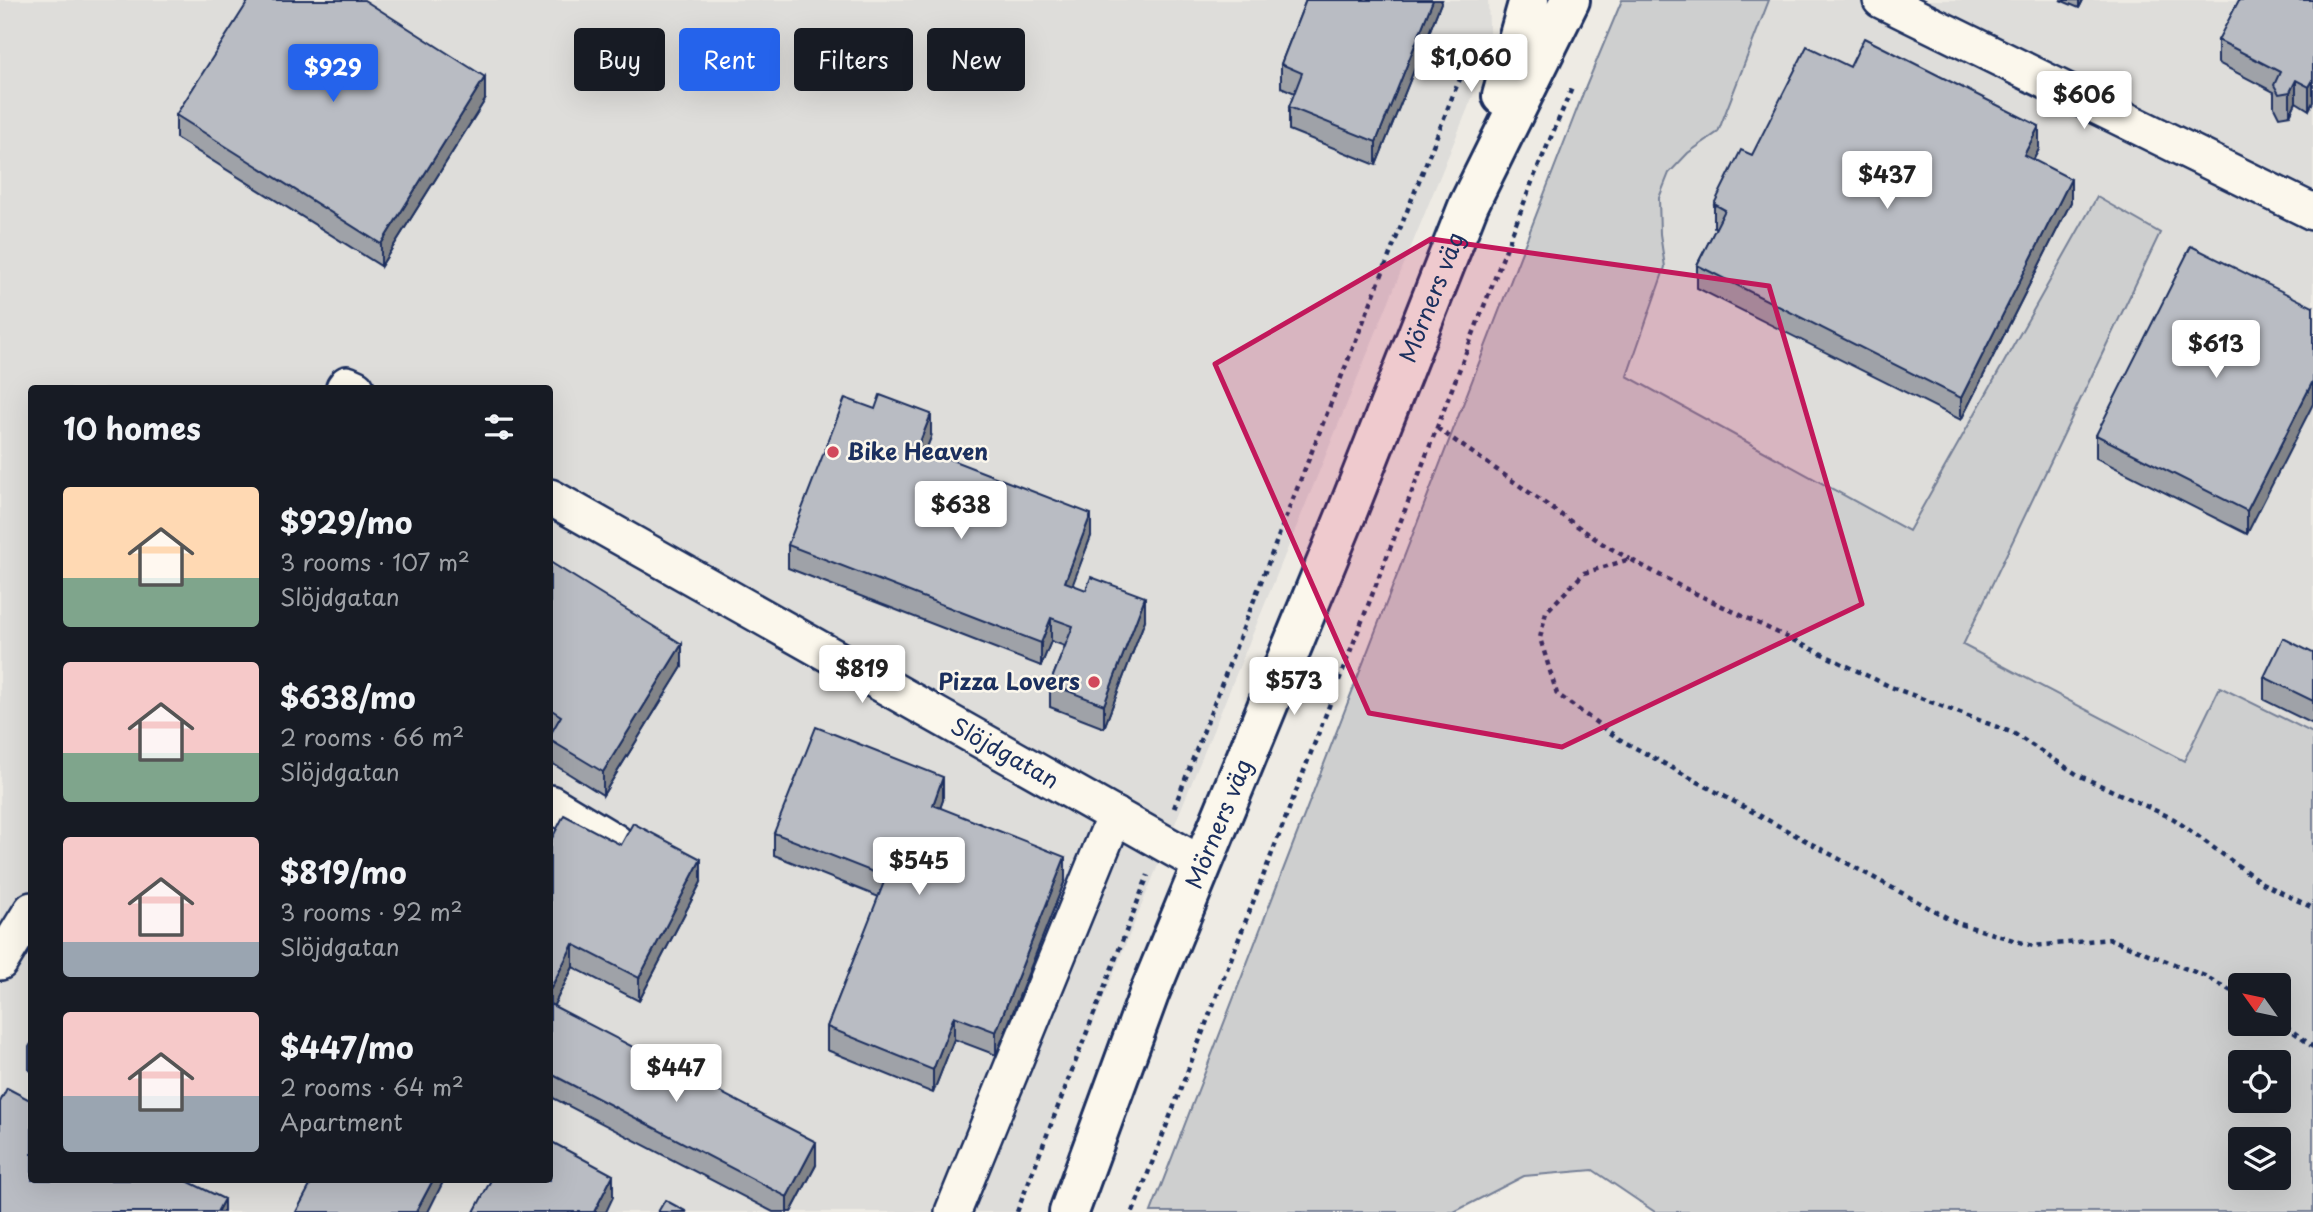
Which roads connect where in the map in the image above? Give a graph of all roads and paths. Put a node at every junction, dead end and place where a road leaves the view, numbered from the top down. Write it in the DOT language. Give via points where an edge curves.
graph roads {
  1 [pos="1529,0"];
  2 [pos="1570,0"];
  3 [pos="1881,0"];
  4 [pos="1455,90"];
  5 [pos="1534,177"];
  6 [pos="1469,204"];
  7 [pos="2313,212"];
  8 [pos="1437,428"];
  9 [pos="553,500"];
  10 [pos="1630,559"];
  11 [pos="553,805"];
  12 [pos="1115,815"];
  13 [pos="615,842"];
  14 [pos="1161,842"];
  15 [pos="1201,864"];
  16 [pos="2313,908"];
  17 [pos="28,916"];
  18 [pos="0,962"];
  19 [pos="2228,989"];
  20 [pos="2291,1030"];
  21 [pos="2313,1047"];
  22 [pos="953,1212"];
  23 [pos="1017,1212"];
  24 [pos="1069,1212"];
  25 [pos="1133,1212"];
  1 -- 6 [label="main road, Mörners väg"];
  2 -- 6 [label="main road, Mörners väg"];
  3 -- 7 [label="street"];
  4 -- 14 [label="path"];
  5 -- 8 [label="path"];
  6 -- 15 [label="main road, Mörners väg"];
  8 -- 10 [label="path"];
  8 -- 25 [label="path"];
  9 -- 12 [label="street, Slöjdgatan"];
  10 -- 16 [label="path" via="1891,687 2013,733 2078,775 2174,818 2262,883"];
  10 -- 19 [label="path" via="1584,573 1546,612 1540,638 1558,694 1619,739 1957,923 2033,946 2110,939"];
  11 -- 13 [label="street"];
  12 -- 14 [label="street, Slöjdgatan"];
  12 -- 22 [label="street"];
  14 -- 15 [label="street, Slöjdgatan"];
  14 -- 23 [label="path"];
  15 -- 24 [label="main road, Mörners väg"];
  17 -- 18 [label="street"];
  20 -- 21 [label="path"];
}
